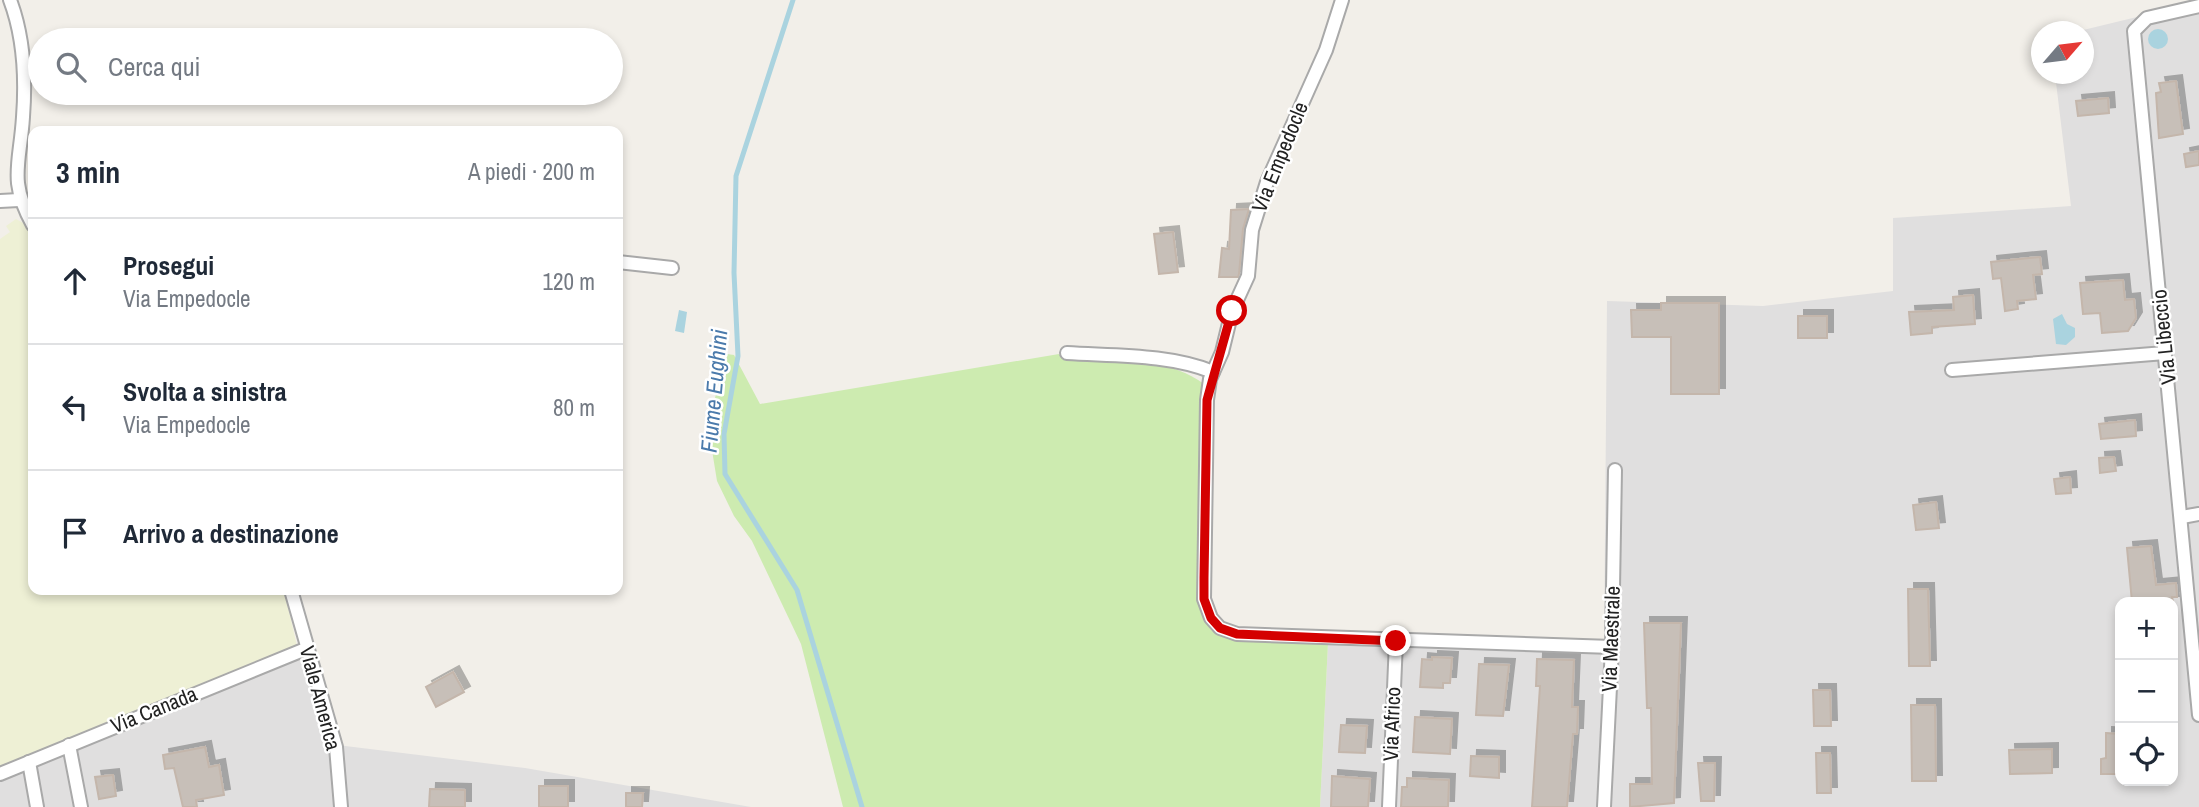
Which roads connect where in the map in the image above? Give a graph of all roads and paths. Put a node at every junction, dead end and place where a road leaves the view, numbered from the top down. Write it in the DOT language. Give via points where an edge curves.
graph roads {
  1 [pos="10,0"];
  2 [pos="1342,0"];
  3 [pos="2199,6"];
  4 [pos="19,200"];
  5 [pos="0,201"];
  6 [pos="28,216"];
  7 [pos="623,262"];
  8 [pos="672,268"];
  9 [pos="1067,353"];
  10 [pos="2165,353"];
  11 [pos="1952,370"];
  12 [pos="1213,372"];
  13 [pos="1615,470"];
  14 [pos="2199,514"];
  15 [pos="2182,517"];
  16 [pos="292,595"];
  17 [pos="1396,641"];
  18 [pos="1612,646"];
  19 [pos="308,648"];
  20 [pos="2199,715"];
  21 [pos="69,745"];
  22 [pos="29,762"];
  23 [pos="0,774"];
  24 [pos="37,807"];
  25 [pos="81,807"];
  26 [pos="341,807"];
  27 [pos="1389,807"];
  28 [pos="1604,807"];
  1 -- 4 [label="street" via="23,45"];
  2 -- 12 [label="street, Via Empedocle" via="1267,182 1252,230 1248,276"];
  3 -- 10 [label="street, Via Libeccio" via="2147,18 2134,31"];
  4 -- 5 [label="street"];
  4 -- 6 [label="street"];
  7 -- 8 [label="street"];
  9 -- 12 [label="street" via="1123,356"];
  10 -- 11 [label="street"];
  10 -- 15 [label="street, Via Libeccio"];
  12 -- 17 [label="street, Via Empedocle" via="1207,400 1204,578 1204,599 1211,618 1220,628 1237,634"];
  13 -- 18 [label="street, Via Maestrale"];
  14 -- 15 [label="street"];
  15 -- 20 [label="street, Via Libeccio"];
  16 -- 19 [label="street, Viale America"];
  17 -- 18 [label="street, Via Empedocle"];
  17 -- 27 [label="street, Via Africo"];
  18 -- 28 [label="street, Via Maestrale"];
  19 -- 21 [label="street, Via Canada"];
  19 -- 26 [label="street, Viale America" via="335,747"];
  21 -- 22 [label="street, Via Canada"];
  21 -- 25 [label="street"];
  22 -- 23 [label="street, Via Canada"];
  22 -- 24 [label="street"];
}
